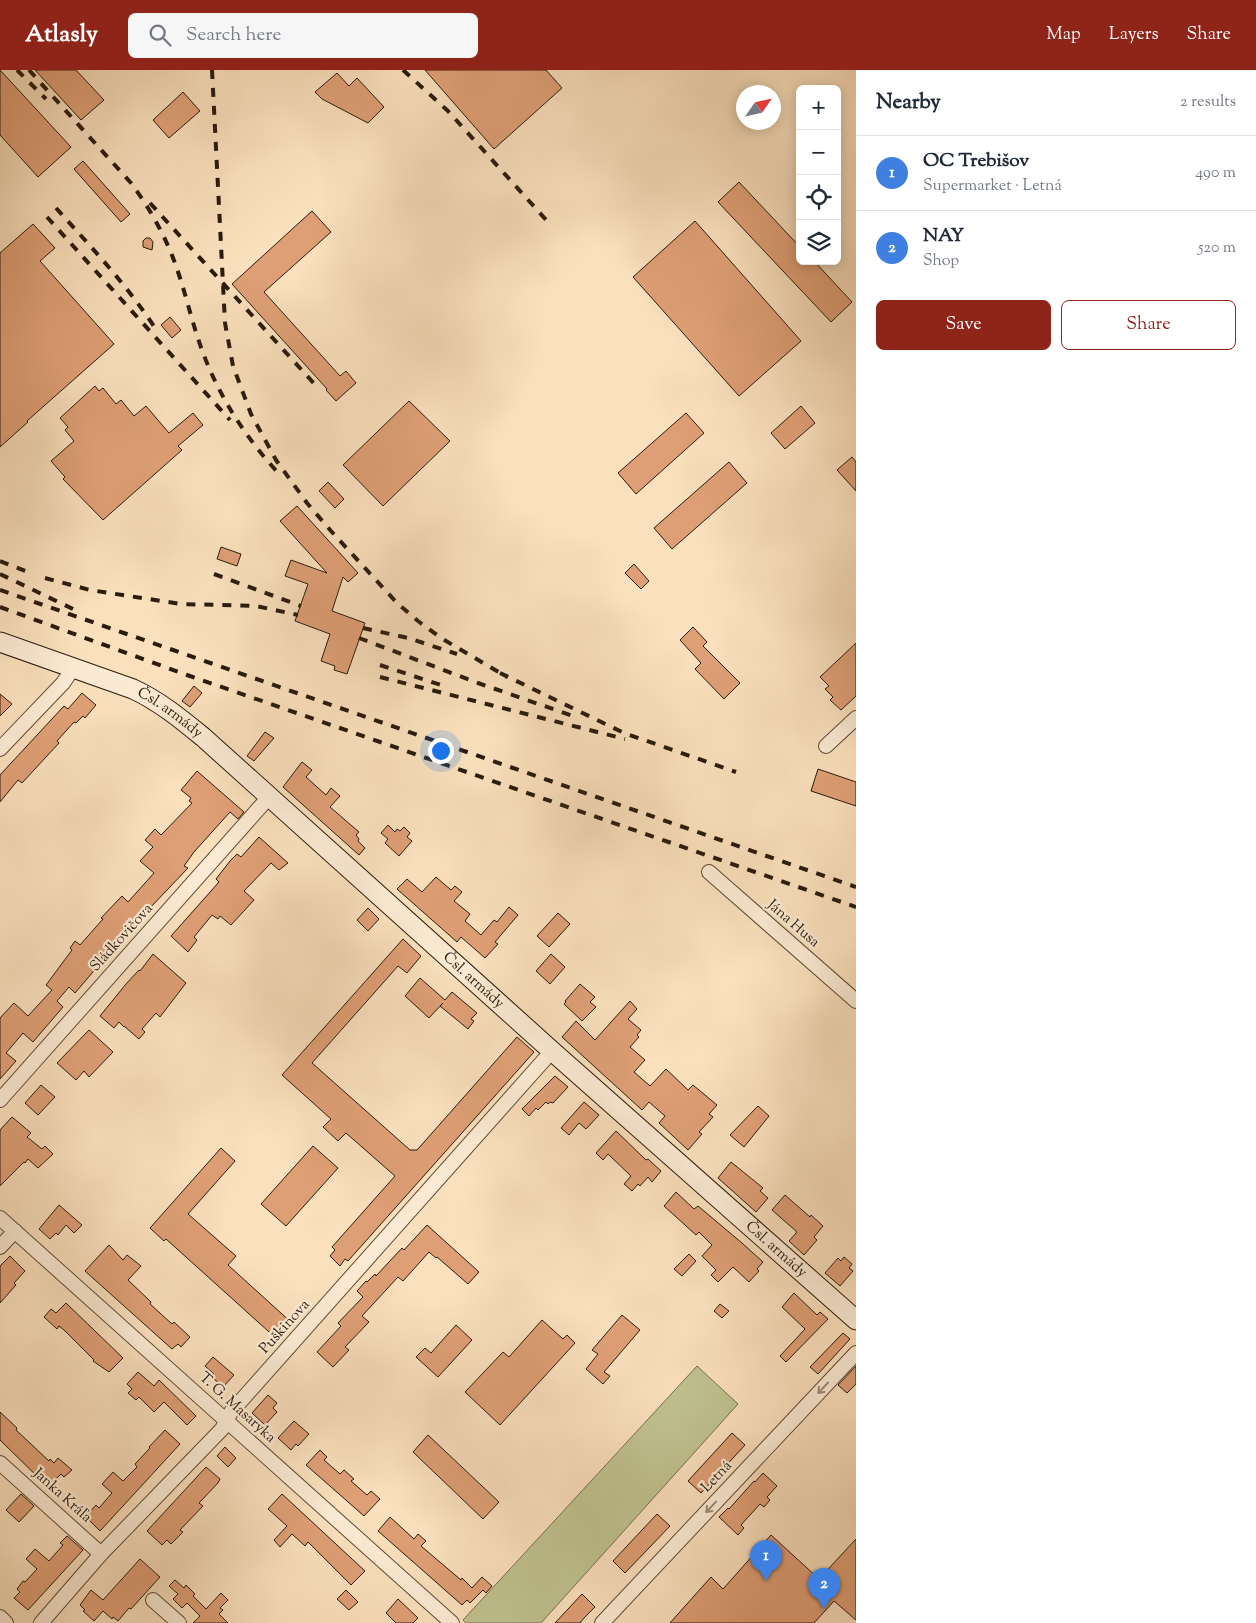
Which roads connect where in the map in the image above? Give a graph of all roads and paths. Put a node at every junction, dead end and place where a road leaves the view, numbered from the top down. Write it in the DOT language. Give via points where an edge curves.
graph roads {
  1 [pos="0,642"];
  2 [pos="74,667"];
  3 [pos="856,718"];
  4 [pos="826,746"];
  5 [pos="0,749"];
  6 [pos="269,797"];
  7 [pos="709,872"];
  8 [pos="856,1001"];
  9 [pos="552,1051"];
  10 [pos="0,1100"];
  11 [pos="0,1218"];
  12 [pos="15,1231"];
  13 [pos="0,1247"];
  14 [pos="856,1320"];
  15 [pos="856,1353"];
  16 [pos="227,1421"];
  17 [pos="0,1463"];
  18 [pos="101,1554"];
  19 [pos="153,1600"];
  20 [pos="0,1617"];
  21 [pos="443,1620"];
  22 [pos="6,1623"];
  23 [pos="41,1623"];
  24 [pos="179,1623"];
  25 [pos="602,1623"];
  1 -- 2 [label="street, Čsl. armády"];
  2 -- 5 [label="street"];
  2 -- 6 [label="street, Čsl. armády" via="148,695 203,737"];
  3 -- 4 [label="street"];
  6 -- 9 [label="street, Čsl. armády"];
  6 -- 10 [label="street, Sládkovičova"];
  7 -- 8 [label="street, Jána Husa"];
  9 -- 14 [label="street, Čsl. armády"];
  9 -- 16 [label="street, Puškinova" via="284,1352"];
  11 -- 12 [label="street, T. G. Masaryka"];
  12 -- 13 [label="street"];
  12 -- 16 [label="street, T. G. Masaryka"];
  15 -- 25 [label="street, Letná, one-way"];
  16 -- 18 [label="street, Puškinova"];
  16 -- 21 [label="street, T. G. Masaryka"];
  17 -- 18 [label="street, Janka Kráľa"];
  18 -- 23 [label="street, Puškinova"];
  19 -- 24 [label="street"];
  20 -- 22 [label="street"];
}
